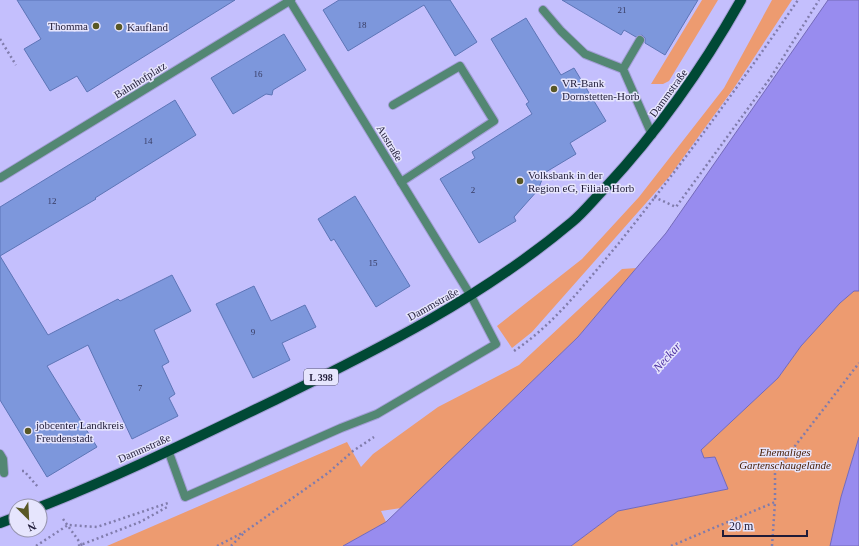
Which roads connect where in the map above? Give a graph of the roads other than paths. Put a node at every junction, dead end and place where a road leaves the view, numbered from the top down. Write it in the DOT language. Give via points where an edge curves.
graph roads {
  1 [pos="291,0"];
  2 [pos="741,0"];
  3 [pos="543,10"];
  4 [pos="640,40"];
  5 [pos="623,69"];
  6 [pos="393,105"];
  7 [pos="652,135"];
  8 [pos="0,178"];
  9 [pos="401,182"];
  10 [pos="471,296"];
  11 [pos="168,450"];
  12 [pos="1,458"];
  13 [pos="4,473"];
  14 [pos="48,504"];
  1 -- 8 [label="street, Bahnhofplatz"];
  1 -- 9 [label="street, Austraße"];
  2 -- 7 [label="main road, Dammstraße / L 398" via="691,84"];
  3 -- 5 [label="street" via="585,54"];
  4 -- 5 [label="street"];
  5 -- 7 [label="street"];
  6 -- 9 [label="street" via="460,66 494,121"];
  7 -- 10 [label="main road, Dammstraße / L 398" via="574,221 510,271"];
  9 -- 10 [label="street, Austraße"];
  10 -- 11 [label="main road, Dammstraße / L 398" via="353,361"];
  10 -- 11 [label="street, Austraße" via="496,344 377,414 185,497"];
  11 -- 14 [label="main road, Dammstraße / L 398"];
  12 -- 13 [label="street"];
}
